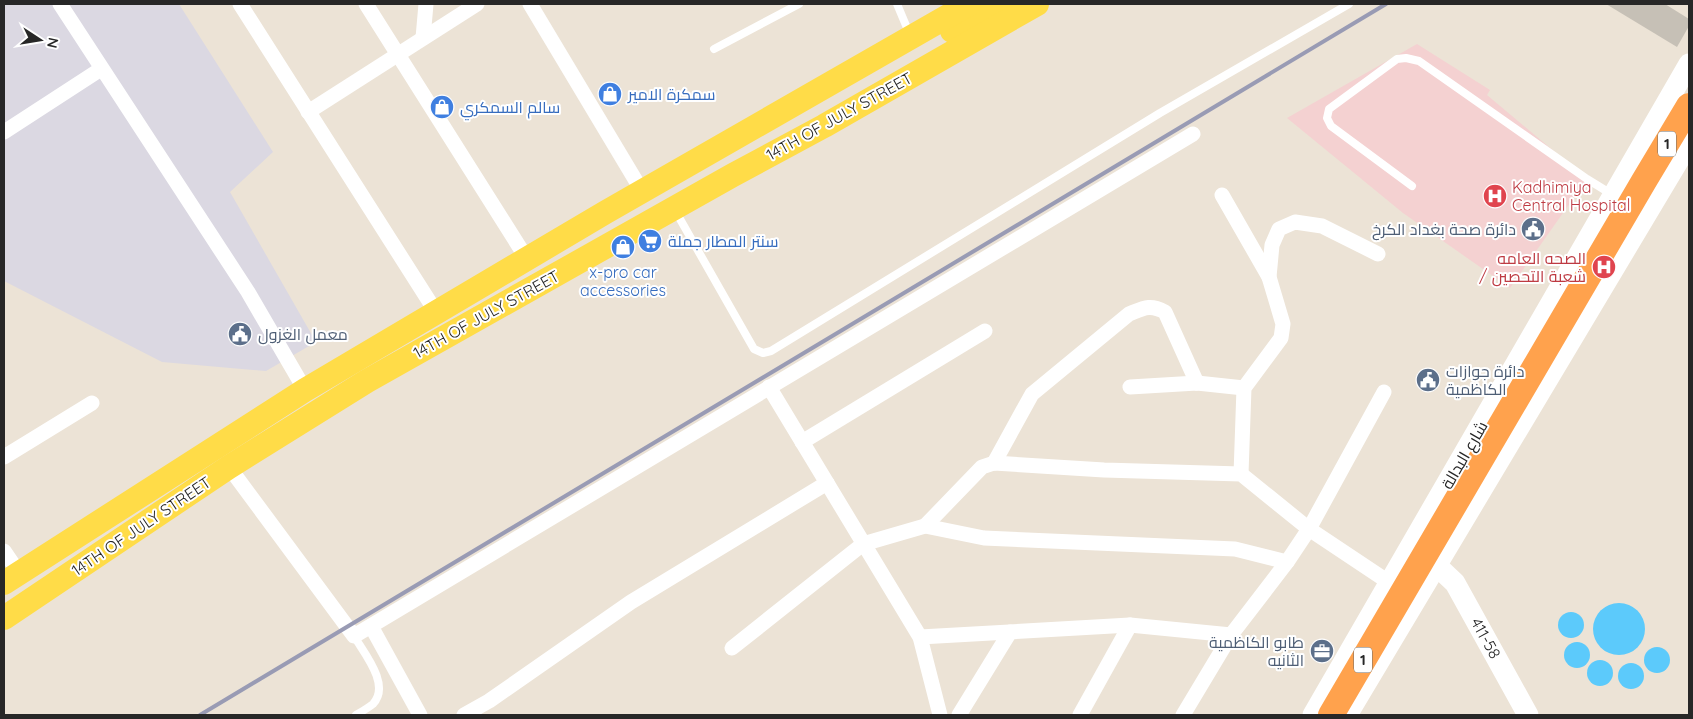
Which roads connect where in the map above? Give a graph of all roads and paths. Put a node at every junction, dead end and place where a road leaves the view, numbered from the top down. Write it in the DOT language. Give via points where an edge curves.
graph roads {
  1 [pos="60,4"];
  2 [pos="240,4"];
  3 [pos="366,4"];
  4 [pos="426,4"];
  5 [pos="477,4"];
  6 [pos="530,4"];
  7 [pos="799,4"];
  8 [pos="897,4"];
  9 [pos="967,4"];
  10 [pos="1001,4"];
  11 [pos="1037,4"];
  12 [pos="1349,4"];
  13 [pos="982,34"];
  14 [pos="911,37"];
  15 [pos="423,38"];
  16 [pos="714,49"];
  17 [pos="397,55"];
  18 [pos="1689,64"];
  19 [pos="101,69"];
  20 [pos="1689,106"];
  21 [pos="308,112"];
  22 [pos="4,132"];
  23 [pos="1194,134"];
  24 [pos="1689,143"];
  25 [pos="1412,186"];
  26 [pos="642,191"];
  27 [pos="1222,195"];
  28 [pos="1613,195"];
  29 [pos="673,208"];
  30 [pos="554,244"];
  31 [pos="1378,254"];
  32 [pos="527,259"];
  33 [pos="1269,277"];
  34 [pos="436,312"];
  35 [pos="985,331"];
  36 [pos="1197,383"];
  37 [pos="769,387"];
  38 [pos="1130,387"];
  39 [pos="1244,388"];
  40 [pos="305,390"];
  41 [pos="1384,392"];
  42 [pos="92,403"];
  43 [pos="802,442"];
  44 [pos="4,456"];
  45 [pos="994,463"];
  46 [pos="229,467"];
  47 [pos="1241,474"];
  48 [pos="827,483"];
  49 [pos="925,526"];
  50 [pos="1309,529"];
  51 [pos="863,544"];
  52 [pos="4,551"];
  53 [pos="1287,562"];
  54 [pos="1437,566"];
  55 [pos="8,578"];
  56 [pos="1393,594"];
  57 [pos="4,618"];
  58 [pos="1130,625"];
  59 [pos="371,626"];
  60 [pos="1010,632"];
  61 [pos="1231,635"];
  62 [pos="354,636"];
  63 [pos="920,637"];
  64 [pos="732,648"];
  65 [pos="356,715"];
  66 [pos="420,715"];
  67 [pos="464,715"];
  68 [pos="940,715"];
  69 [pos="959,715"];
  70 [pos="1080,715"];
  71 [pos="1183,715"];
  72 [pos="1313,715"];
  73 [pos="1331,715"];
  74 [pos="1348,715"];
  75 [pos="1528,715"];
  1 -- 19 [label="street"];
  2 -- 21 [label="street"];
  3 -- 17 [label="street"];
  4 -- 15 [label="street"];
  5 -- 15 [label="street"];
  6 -- 26 [label="street"];
  7 -- 16 [label="lane"];
  8 -- 14 [label="lane"];
  9 -- 13 [label="main road" via="964,16 969,26"];
  9 -- 14 [label="main road, 14TH OF JULY STREET"];
  10 -- 30 [label="main road" via="740,152 631,219 602,233"];
  11 -- 13 [label="main road, 14TH OF JULY STREET"];
  12 -- 29 [label="lane" via="1160,113 763,353 754,349"];
  13 -- 29 [label="main road, 14TH OF JULY STREET" via="824,126"];
  14 -- 26 [label="main road, 14TH OF JULY STREET"];
  15 -- 17 [label="street"];
  17 -- 21 [label="street"];
  17 -- 32 [label="street"];
  18 -- 28 [label="main road, شارع البدالة"];
  19 -- 22 [label="street"];
  19 -- 40 [label="street" via="248,292"];
  20 -- 56 [label="highway, 1"];
  21 -- 34 [label="street"];
  23 -- 37 [label="street"];
  24 -- 54 [label="main road, شارع البدالة"];
  25 -- 28 [label="lane" via="1330,126 1327,118 1329,109 1397,59 1406,58 1419,61"];
  26 -- 30 [label="main road, 14TH OF JULY STREET"];
  27 -- 33 [label="street"];
  28 -- 56 [label="main road, شارع البدالة"];
  29 -- 46 [label="main road, 14TH OF JULY STREET" via="367,381"];
  30 -- 32 [label="main road, 14TH OF JULY STREET"];
  31 -- 33 [label="street" via="1322,226 1295,222 1279,228 1272,245"];
  32 -- 34 [label="main road, 14TH OF JULY STREET"];
  33 -- 39 [label="street" via="1283,324 1281,338"];
  34 -- 40 [label="main road, 14TH OF JULY STREET"];
  35 -- 43 [label="street"];
  36 -- 38 [label="street"];
  36 -- 39 [label="street"];
  36 -- 45 [label="street" via="1165,312 1155,306 1142,308 1129,314 1032,394"];
  37 -- 43 [label="street"];
  37 -- 59 [label="street"];
  39 -- 47 [label="street"];
  40 -- 55 [label="main road, 14TH OF JULY STREET"];
  41 -- 50 [label="street"];
  42 -- 44 [label="street"];
  43 -- 48 [label="street"];
  45 -- 47 [label="street"];
  45 -- 49 [label="street" via="982,467"];
  46 -- 57 [label="main road, 14TH OF JULY STREET"];
  46 -- 62 [label="street"];
  47 -- 50 [label="street"];
  48 -- 51 [label="street"];
  48 -- 67 [label="street" via="631,602"];
  49 -- 51 [label="street"];
  49 -- 53 [label="street" via="984,538 1235,549"];
  50 -- 53 [label="street"];
  50 -- 56 [label="street"];
  51 -- 63 [label="street"];
  51 -- 64 [label="street"];
  52 -- 55 [label="street"];
  53 -- 61 [label="street"];
  54 -- 74 [label="main road, شارع البدالة"];
  54 -- 75 [label="main road, 411-58" via="1456,583"];
  56 -- 72 [label="main road, شارع البدالة"];
  56 -- 73 [label="highway, 1"];
  58 -- 60 [label="street"];
  58 -- 61 [label="street"];
  58 -- 70 [label="street"];
  59 -- 62 [label="street"];
  59 -- 66 [label="street"];
  60 -- 63 [label="street"];
  60 -- 69 [label="street"];
  61 -- 71 [label="street"];
  62 -- 65 [label="lane" via="380,686 373,704"];
  63 -- 68 [label="street"];
}
